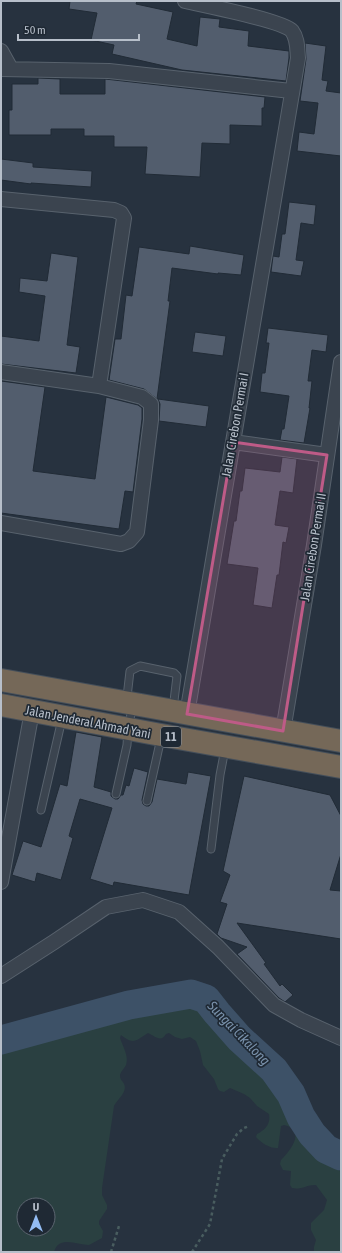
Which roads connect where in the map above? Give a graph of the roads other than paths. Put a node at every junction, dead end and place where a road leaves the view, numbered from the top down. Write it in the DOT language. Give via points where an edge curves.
graph roads {
  1 [pos="185,1"];
  2 [pos="1,52"];
  3 [pos="6,69"];
  4 [pos="292,91"];
  5 [pos="1,199"];
  6 [pos="341,362"];
  7 [pos="1,372"];
  8 [pos="99,386"];
  9 [pos="233,442"];
  10 [pos="327,455"];
  11 [pos="1,522"];
  12 [pos="1,680"];
  13 [pos="133,704"];
  14 [pos="1,705"];
  15 [pos="32,711"];
  16 [pos="180,712"];
  17 [pos="62,717"];
  18 [pos="128,729"];
  19 [pos="283,731"];
  20 [pos="161,735"];
  21 [pos="341,741"];
  22 [pos="225,747"];
  23 [pos="341,767"];
  24 [pos="116,794"];
  25 [pos="147,801"];
  26 [pos="41,810"];
  27 [pos="211,849"];
  28 [pos="1,882"];
  29 [pos="1,976"];
  30 [pos="341,1038"];
  1 -- 4 [label="street, Jalan Cirebon Permai I" via="276,23 292,31 297,42 298,58"];
  2 -- 3 [label="street"];
  3 -- 4 [label="street" via="109,71"];
  4 -- 9 [label="street, Jalan Cirebon Permai I"];
  5 -- 8 [label="street" via="114,210 124,218"];
  6 -- 10 [label="street, Jalan Cirebon Permai II"];
  7 -- 8 [label="street"];
  8 -- 11 [label="street" via="142,397 151,404 137,532 129,541 120,544"];
  9 -- 10 [label="street"];
  9 -- 16 [label="street, Jalan Cirebon Permai I"];
  10 -- 19 [label="street, Jalan Cirebon Permai II"];
  12 -- 13 [label="highway, Jalan Jenderal Ahmad Yani / 11"];
  13 -- 16 [label="highway, Jalan Jenderal Ahmad Yani / 11"];
  13 -- 16 [label="lane" via="127,697 130,671 140,666 168,671 177,676"];
  13 -- 18 [label="lane"];
  14 -- 15 [label="highway, Jalan Jenderal Ahmad Yani / 11"];
  15 -- 17 [label="highway, Jalan Jenderal Ahmad Yani / 11"];
  15 -- 28 [label="street"];
  16 -- 19 [label="highway, Jalan Jenderal Ahmad Yani / 11"];
  17 -- 18 [label="highway, Jalan Jenderal Ahmad Yani / 11"];
  17 -- 26 [label="lane"];
  18 -- 20 [label="highway, Jalan Jenderal Ahmad Yani / 11"];
  18 -- 24 [label="lane"];
  19 -- 21 [label="highway, Jalan Jenderal Ahmad Yani / 11"];
  20 -- 22 [label="highway, Jalan Jenderal Ahmad Yani / 11"];
  20 -- 25 [label="lane"];
  22 -- 23 [label="highway, Jalan Jenderal Ahmad Yani / 11"];
  22 -- 27 [label="lane"];
  29 -- 30 [label="street" via="106,907 143,900 179,912 218,947 274,1005"];
}
